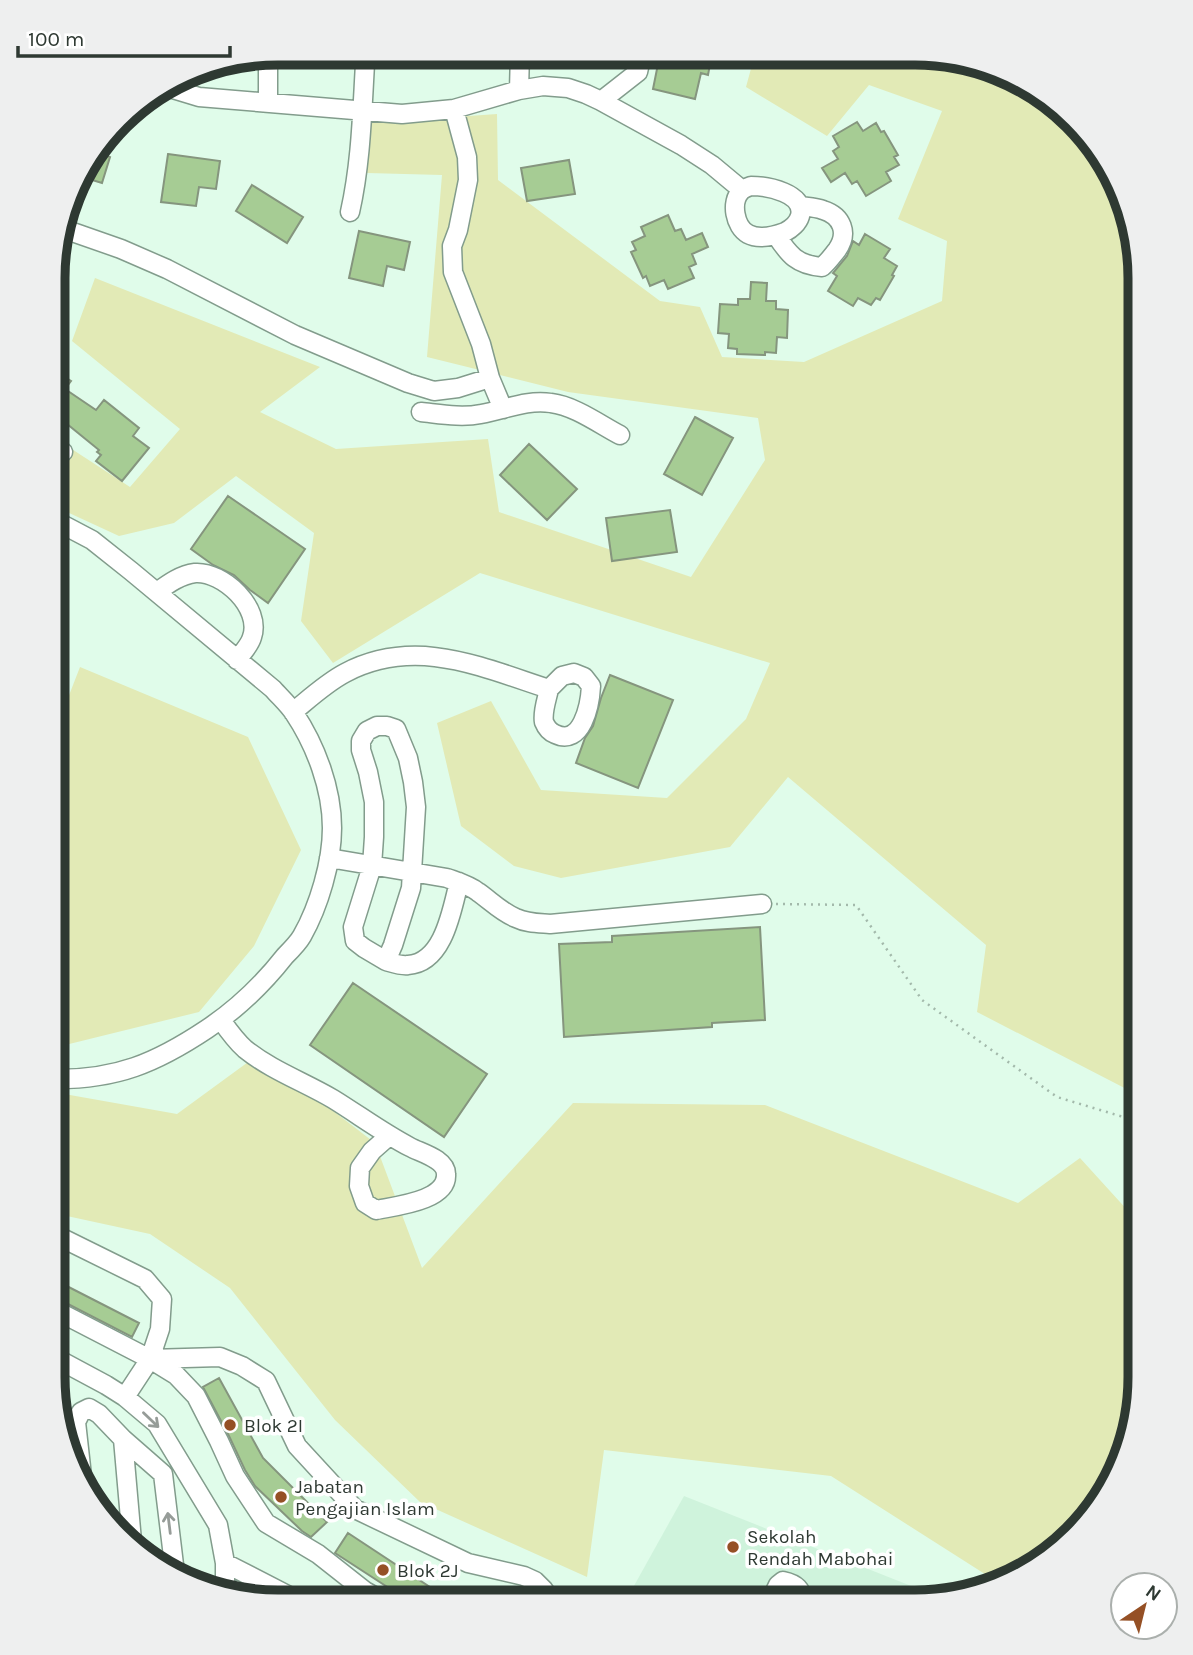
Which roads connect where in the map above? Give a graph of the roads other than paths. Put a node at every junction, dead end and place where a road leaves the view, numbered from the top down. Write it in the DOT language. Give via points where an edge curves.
graph roads {
  1 [pos="268,65"];
  2 [pos="365,65"];
  3 [pos="520,65"];
  4 [pos="640,65"];
  5 [pos="177,90"];
  6 [pos="519,90"];
  7 [pos="601,101"];
  8 [pos="268,103"];
  9 [pos="454,109"];
  10 [pos="362,110"];
  11 [pos="742,190"];
  12 [pos="800,206"];
  13 [pos="351,212"];
  14 [pos="71,230"];
  15 [pos="776,235"];
  16 [pos="490,378"];
  17 [pos="503,410"];
  18 [pos="421,412"];
  19 [pos="620,435"];
  20 [pos="65,526"];
  21 [pos="157,592"];
  22 [pos="237,660"];
  23 [pos="549,689"];
  24 [pos="293,712"];
  25 [pos="329,858"];
  26 [pos="372,866"];
  27 [pos="413,871"];
  28 [pos="459,882"];
  29 [pos="762,904"];
  30 [pos="387,961"];
  31 [pos="221,1020"];
  32 [pos="65,1079"];
  33 [pos="389,1136"];
  34 [pos="65,1239"];
  35 [pos="65,1315"];
  36 [pos="149,1359"];
  37 [pos="65,1363"];
  38 [pos="125,1397"];
  39 [pos="123,1439"];
  40 [pos="80,1455"];
  41 [pos="178,1460"];
  42 [pos="163,1474"];
  43 [pos="131,1531"];
  44 [pos="174,1563"];
  45 [pos="225,1563"];
  46 [pos="225,1584"];
  47 [pos="278,1590"];
  48 [pos="364,1590"];
  49 [pos="544,1590"];
  50 [pos="776,1590"];
  51 [pos="801,1590"];
  1 -- 8 [label="street"];
  2 -- 10 [label="street"];
  3 -- 6 [label="street"];
  4 -- 7 [label="street" via="638,72"];
  5 -- 8 [label="street" via="199,97"];
  6 -- 7 [label="street" via="543,86 568,89"];
  6 -- 9 [label="street"];
  7 -- 11 [label="street" via="681,145"];
  8 -- 10 [label="street"];
  9 -- 10 [label="street" via="402,114"];
  9 -- 16 [label="street" via="468,180 452,247 453,272"];
  10 -- 13 [label="street"];
  11 -- 12 [label="street" via="763,186 782,191"];
  11 -- 15 [label="street" via="735,209 738,223 747,234 760,238"];
  12 -- 15 [label="street" via="796,224"];
  12 -- 15 [label="street" via="824,210 842,226 843,243 827,263 822,267 798,261"];
  14 -- 16 [label="street" via="167,269 295,335 408,383 434,391"];
  16 -- 17 [label="street"];
  17 -- 18 [label="street" via="458,416"];
  17 -- 19 [label="street" via="531,402 553,403"];
  20 -- 21 [label="street" via="92,540"];
  21 -- 22 [label="street"];
  21 -- 22 [label="street" via="195,573 213,576 239,594 254,624 252,639"];
  22 -- 24 [label="street"];
  23 -- 24 [label="street" via="469,663 432,655 403,656 372,661 344,673"];
  24 -- 25 [label="street" via="313,748 328,790"];
  25 -- 26 [label="street"];
  25 -- 31 [label="street" via="318,900 301,937 274,971"];
  26 -- 27 [label="street"];
  26 -- 27 [label="street" via="374,802 361,741 367,731 387,726 401,737 413,782"];
  26 -- 30 [label="street" via="353,927 355,941"];
  27 -- 28 [label="street"];
  27 -- 30 [label="street"];
  28 -- 29 [label="street" via="501,911 535,923"];
  28 -- 30 [label="street" via="449,921 433,952 410,965"];
  31 -- 32 [label="street" via="142,1065 107,1075"];
  31 -- 33 [label="street" via="260,1061 331,1098"];
  33 -- 33 [label="street" via="442,1163 447,1173 438,1192 428,1198 376,1210 365,1203 359,1186 360,1168"];
  34 -- 36 [label="street" via="145,1279 162,1299 160,1329"];
  35 -- 36 [label="street"];
  36 -- 38 [label="street"];
  36 -- 48 [label="street" via="176,1375 195,1396 235,1476 266,1522"];
  36 -- 49 [label="street" via="220,1357 242,1366 266,1381 297,1446 355,1509 468,1563 536,1581"];
  37 -- 38 [label="street"];
  38 -- 41 [label="street, one-way" via="157,1424"];
  39 -- 40 [label="street" via="89,1408 76,1422"];
  39 -- 42 [label="street"];
  39 -- 43 [label="street"];
  41 -- 42 [label="street"];
  41 -- 45 [label="street" via="218,1525"];
  44 -- 42 [label="street, one-way"];
  45 -- 46 [label="street"];
  45 -- 47 [label="street"];
  50 -- 51 [label="street" via="783,1581"];
}
